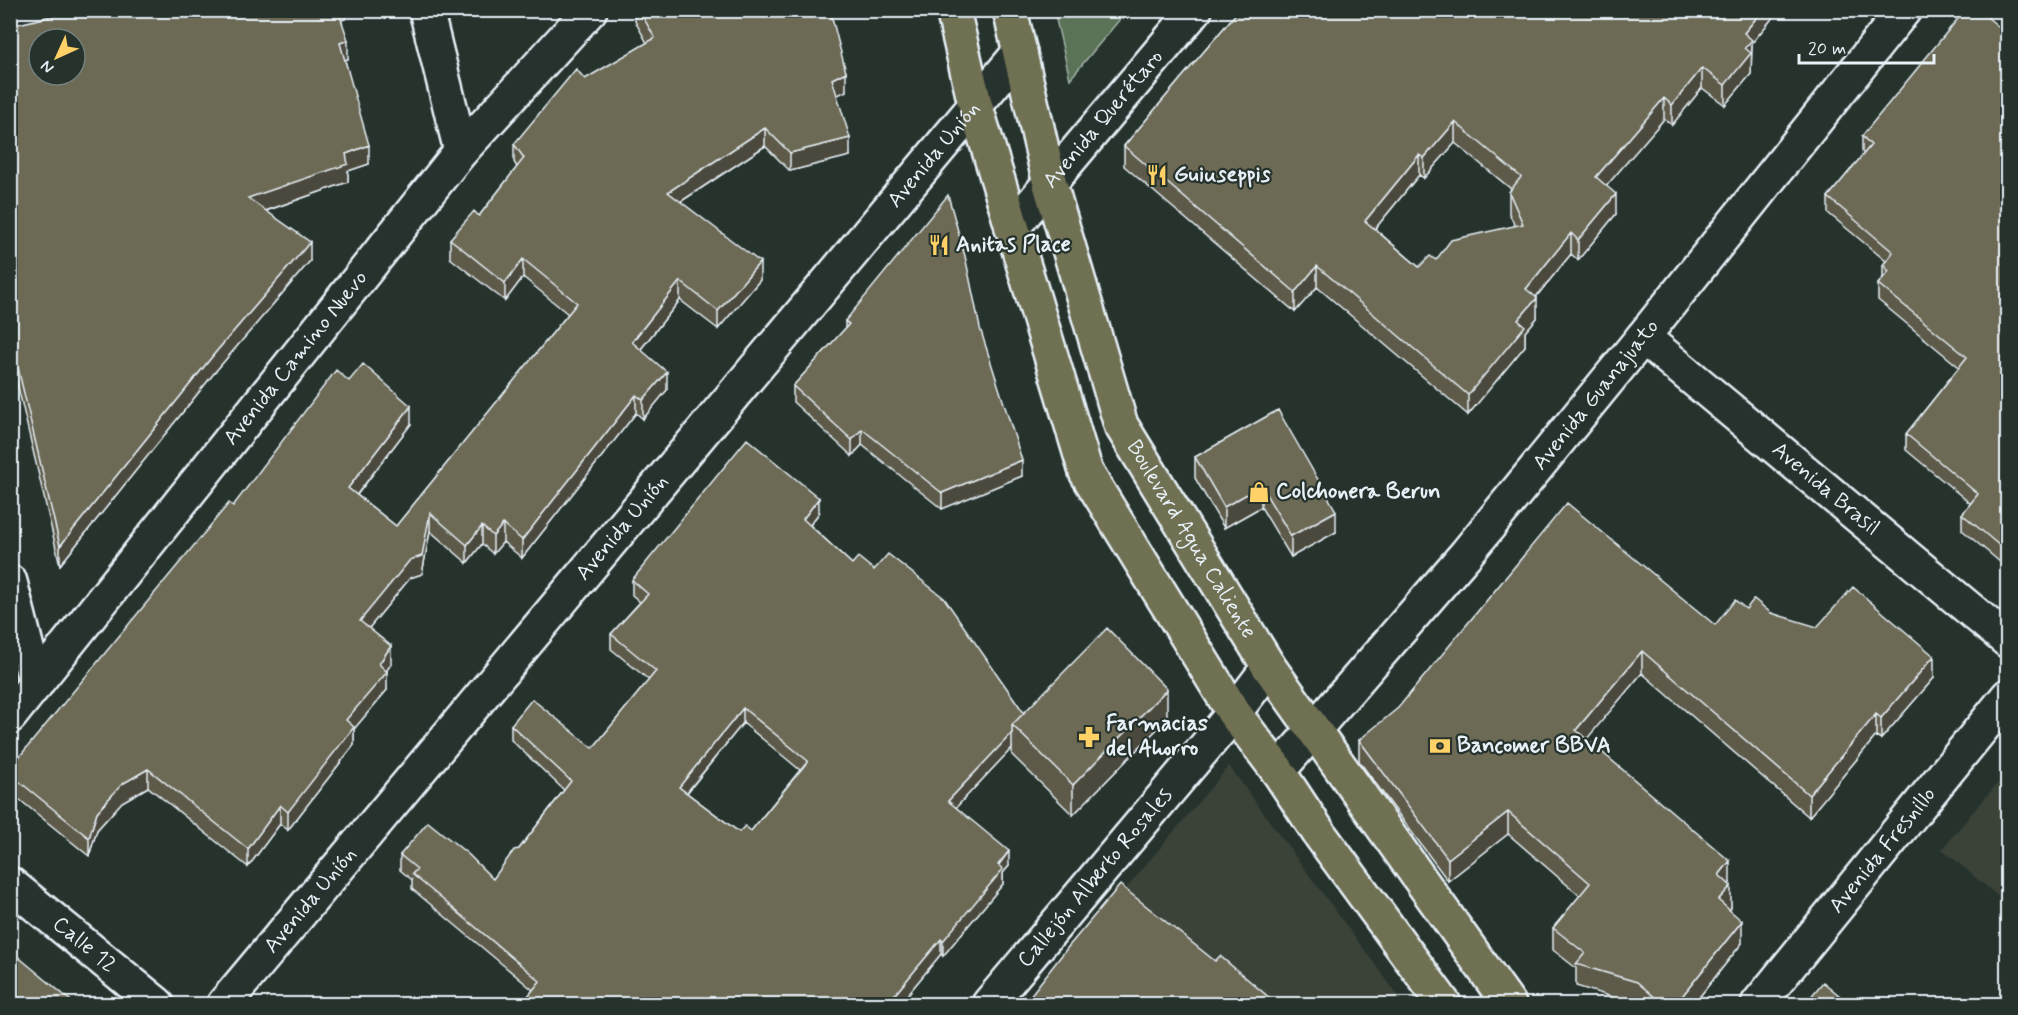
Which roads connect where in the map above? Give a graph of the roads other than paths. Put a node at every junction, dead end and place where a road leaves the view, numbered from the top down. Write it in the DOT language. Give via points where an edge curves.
graph roads {
  1 [pos="426,10"];
  2 [pos="590,10"];
  3 [pos="953,10"];
  4 [pos="1010,10"];
  5 [pos="1195,10"];
  6 [pos="1904,10"];
  7 [pos="1020,51"];
  8 [pos="975,104"];
  9 [pos="461,151"];
  10 [pos="1050,184"];
  11 [pos="1012,228"];
  12 [pos="1643,337"];
  13 [pos="10,582"];
  14 [pos="2007,641"];
  15 [pos="1269,668"];
  16 [pos="36,684"];
  17 [pos="2007,696"];
  18 [pos="1234,713"];
  19 [pos="10,716"];
  20 [pos="1312,729"];
  21 [pos="1278,771"];
  22 [pos="10,884"];
  23 [pos="157,1005"];
  24 [pos="224,1005"];
  25 [pos="989,1005"];
  26 [pos="1444,1005"];
  27 [pos="1509,1005"];
  28 [pos="1758,1005"];
  1 -- 9 [label="street"];
  2 -- 9 [label="street, Avenida Camino Nuevo"];
  3 -- 8 [label="main road"];
  4 -- 7 [label="main road, Boulevard Agua Caliente"];
  5 -- 10 [label="street, Avenida Querétaro"];
  6 -- 12 [label="street, Avenida Guanajuato"];
  7 -- 8 [label="street, Avenida Unión"];
  7 -- 10 [label="main road, Boulevard Agua Caliente"];
  8 -- 11 [label="main road"];
  8 -- 24 [label="street, Avenida Unión"];
  9 -- 16 [label="street, Avenida Camino Nuevo"];
  10 -- 11 [label="street, Avenida Querétaro"];
  10 -- 15 [label="main road, Boulevard Agua Caliente" via="1121,425"];
  11 -- 18 [label="main road" via="1086,472"];
  12 -- 14 [label="street, Avenida Brasil"];
  12 -- 20 [label="street, Avenida Guanajuato" via="1466,554"];
  13 -- 16 [label="street"];
  15 -- 18 [label="street, Callejón Alberto Rosales"];
  15 -- 20 [label="main road, Boulevard Agua Caliente"];
  16 -- 19 [label="street, Avenida Camino Nuevo"];
  17 -- 28 [label="street, Avenida Fresnillo"];
  18 -- 21 [label="main road"];
  18 -- 25 [label="street, Callejón Alberto Rosales"];
  20 -- 21 [label="street, Avenida Guanajuato"];
  20 -- 27 [label="main road, Boulevard Agua Caliente"];
  21 -- 26 [label="main road"];
  22 -- 23 [label="street, Calle 12"];
}
